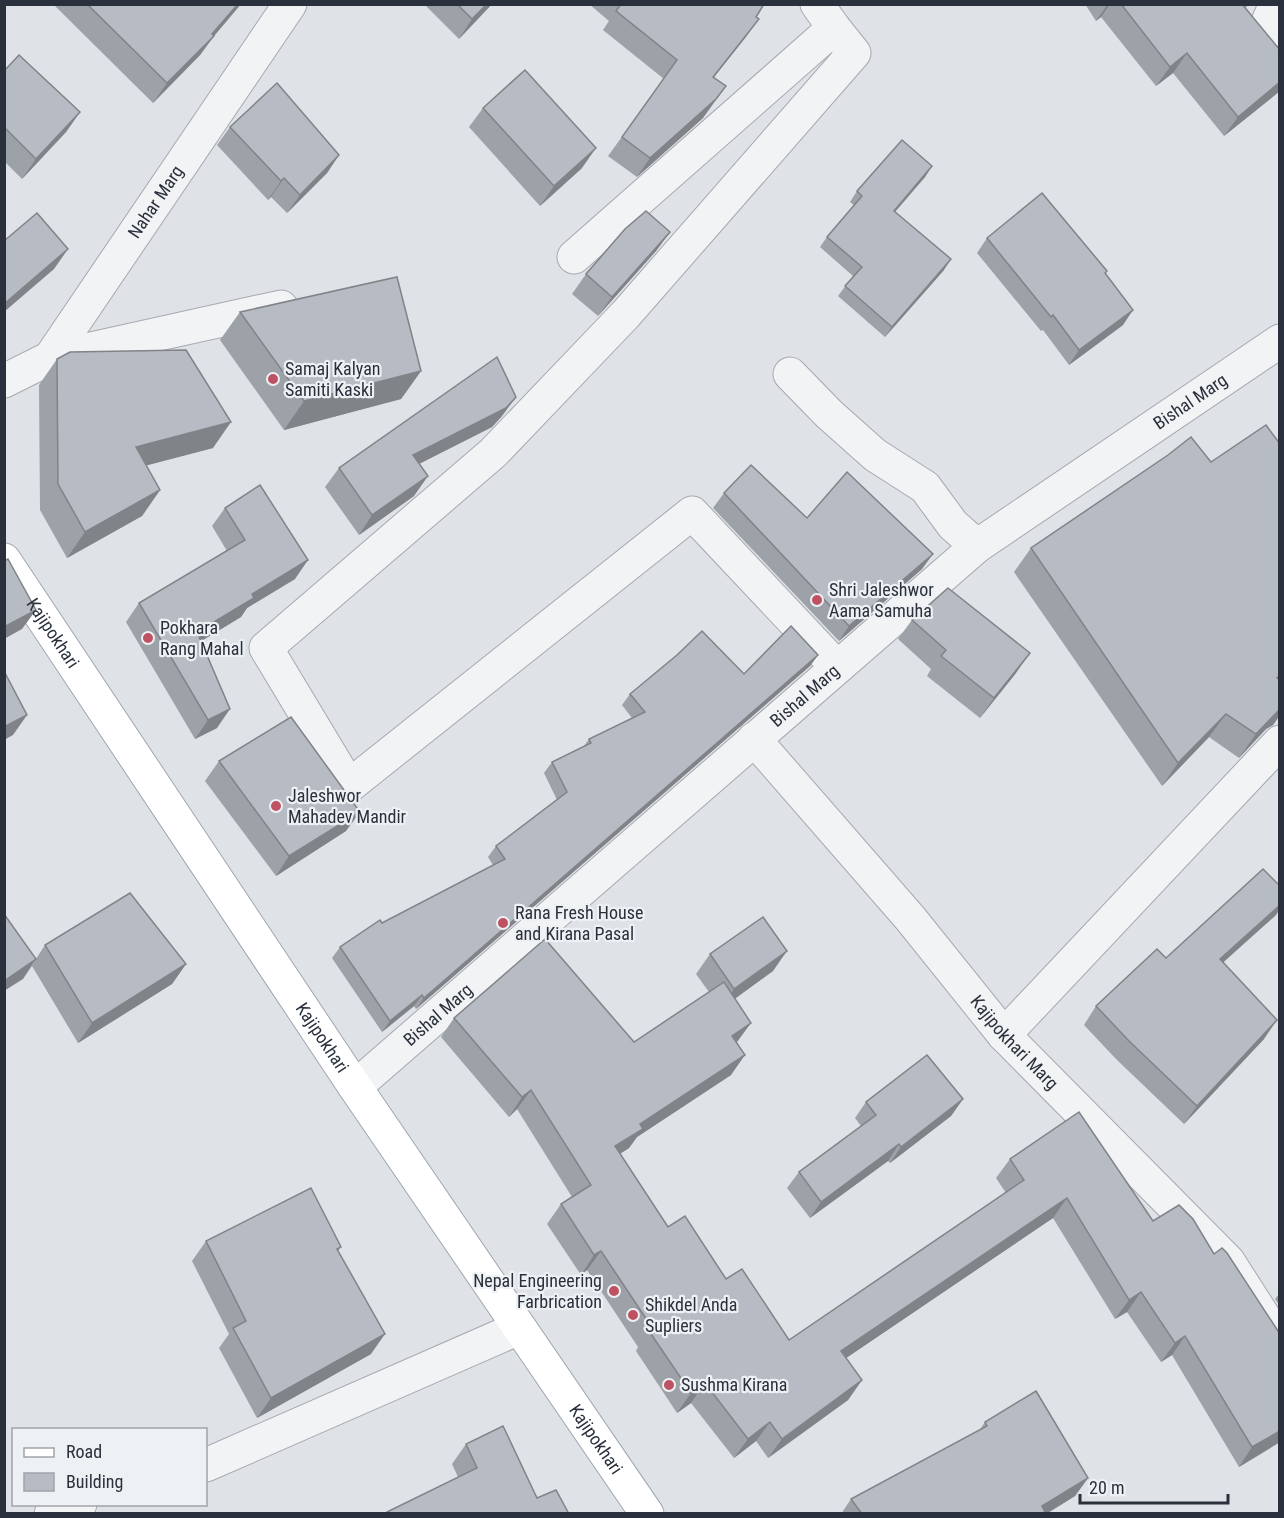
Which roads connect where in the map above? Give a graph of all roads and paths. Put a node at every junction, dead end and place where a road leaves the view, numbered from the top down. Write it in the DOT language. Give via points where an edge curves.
graph roads {
  1 [pos="290,4"];
  2 [pos="1276,4"];
  3 [pos="826,16"];
  4 [pos="1280,44"];
  5 [pos="574,257"];
  6 [pos="313,300"];
  7 [pos="1280,341"];
  8 [pos="50,358"];
  9 [pos="790,374"];
  10 [pos="4,381"];
  11 [pos="977,546"];
  12 [pos="4,560"];
  13 [pos="837,667"];
  14 [pos="754,739"];
  15 [pos="1280,742"];
  16 [pos="1004,1035"];
  17 [pos="355,1087"];
  18 [pos="519,1328"];
  19 [pos="1280,1342"];
  20 [pos="207,1465"];
  21 [pos="74,1506"];
  22 [pos="51,1514"];
  23 [pos="647,1514"];
  1 -- 8 [label="street, Nahar Marg"];
  2 -- 4 [label="street" via="1267,24"];
  3 -- 5 [label="street"];
  3 -- 13 [label="street" via="854,53 626,314 493,453 266,648 349,786 692,513"];
  6 -- 8 [label="street"];
  7 -- 11 [label="street, Bishal Marg"];
  8 -- 10 [label="street, Nahar Marg"];
  9 -- 11 [label="street" via="875,455 925,487 953,525"];
  11 -- 13 [label="street, Bishal Marg"];
  12 -- 17 [label="main road, Kajipokhari"];
  13 -- 14 [label="street, Bishal Marg"];
  14 -- 16 [label="street, Kajipokhari Marg" via="910,918"];
  14 -- 17 [label="street, Bishal Marg"];
  15 -- 16 [label="street"];
  16 -- 19 [label="street, Kajipokhari Marg" via="1228,1261"];
  17 -- 18 [label="main road, Kajipokhari"];
  18 -- 20 [label="street"];
  18 -- 23 [label="main road, Kajipokhari"];
  21 -- 22 [label="street"];
}
